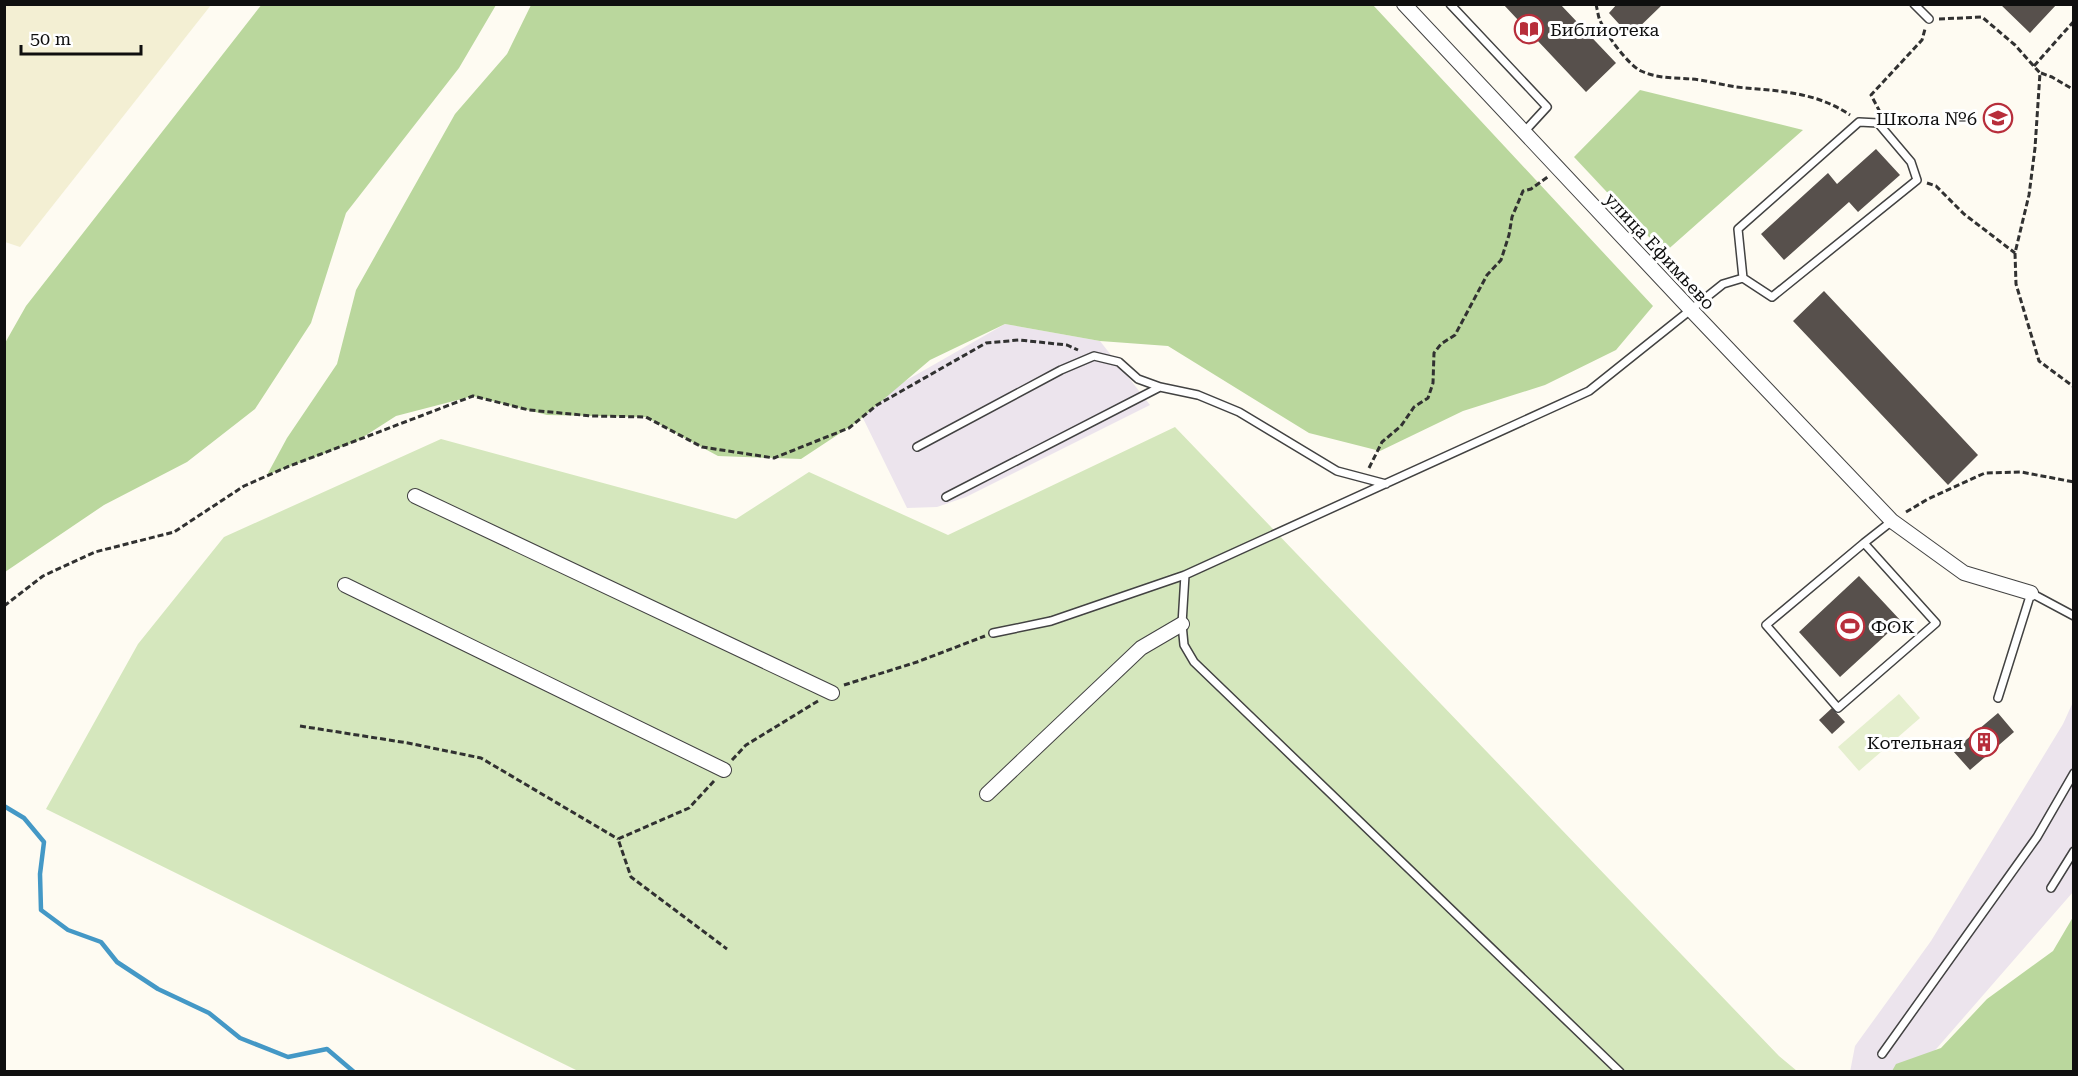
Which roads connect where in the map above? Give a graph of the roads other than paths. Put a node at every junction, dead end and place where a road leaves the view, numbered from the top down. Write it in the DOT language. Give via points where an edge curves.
graph roads {
  1 [pos="1404,4"];
  2 [pos="1450,4"];
  3 [pos="1914,4"];
  4 [pos="1929,19"];
  5 [pos="1524,132"];
  6 [pos="1743,278"];
  7 [pos="1692,311"];
  8 [pos="1160,387"];
  9 [pos="917,447"];
  10 [pos="1386,484"];
  11 [pos="415,496"];
  12 [pos="946,497"];
  13 [pos="1892,521"];
  14 [pos="1864,543"];
  15 [pos="1185,575"];
  16 [pos="345,585"];
  17 [pos="2031,593"];
  18 [pos="2073,616"];
  19 [pos="1182,624"];
  20 [pos="993,633"];
  21 [pos="832,693"];
  22 [pos="1998,698"];
  23 [pos="723,770"];
  24 [pos="2073,773"];
  25 [pos="987,794"];
  26 [pos="2073,851"];
  27 [pos="2051,888"];
  28 [pos="1882,1054"];
  29 [pos="1620,1071"];
  1 -- 5 [label="street, улица Ефимьево"];
  2 -- 5 [label="lane" via="1547,107"];
  3 -- 4 [label="lane"];
  5 -- 7 [label="street, улица Ефимьево"];
  6 -- 6 [label="lane" via="1738,230 1859,122 1878,123 1911,162 1917,180 1772,297"];
  6 -- 7 [label="lane" via="1724,284"];
  7 -- 10 [label="lane" via="1589,391"];
  7 -- 13 [label="street, улица Ефимьево"];
  8 -- 9 [label="lane" via="1138,379 1119,362 1094,356"];
  8 -- 10 [label="lane" via="1198,395 1239,412 1337,471"];
  8 -- 12 [label="lane"];
  10 -- 15 [label="lane"];
  11 -- 21 [label="street"];
  13 -- 14 [label="lane"];
  13 -- 17 [label="street, улица Ефимьево" via="1964,573"];
  14 -- 14 [label="lane" via="1936,623 1838,708 1766,625"];
  15 -- 19 [label="lane"];
  15 -- 20 [label="lane" via="1051,621"];
  16 -- 23 [label="street"];
  17 -- 18 [label="lane"];
  17 -- 22 [label="lane"];
  19 -- 25 [label="street" via="1141,648"];
  19 -- 29 [label="lane" via="1184,645 1194,662"];
  24 -- 28 [label="lane" via="2037,837"];
  26 -- 27 [label="lane"];
}
